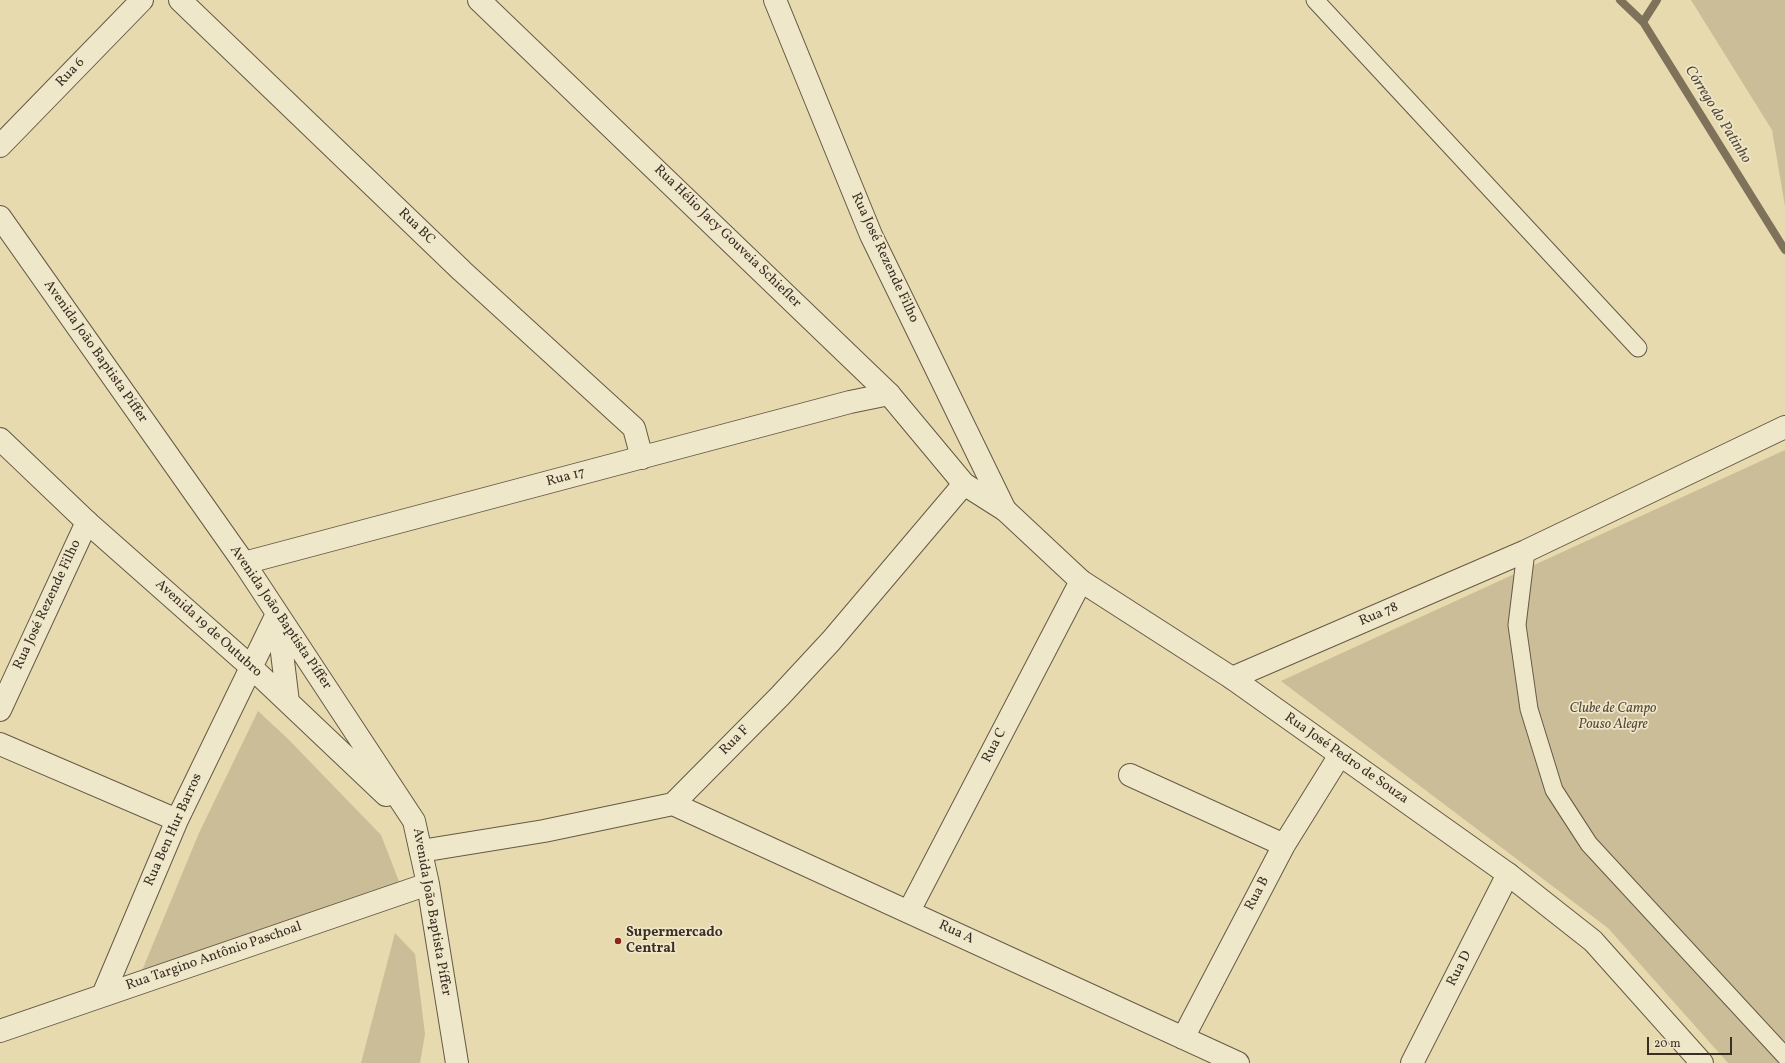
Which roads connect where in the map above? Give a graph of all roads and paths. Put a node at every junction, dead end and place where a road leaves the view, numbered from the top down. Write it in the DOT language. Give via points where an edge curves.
graph roads {
  1 [pos="142,0"];
  2 [pos="180,0"];
  3 [pos="479,0"];
  4 [pos="775,0"];
  5 [pos="1315,0"];
  6 [pos="0,146"];
  7 [pos="0,217"];
  8 [pos="1638,348"];
  9 [pos="889,394"];
  10 [pos="1785,427"];
  11 [pos="0,439"];
  12 [pos="642,458"];
  13 [pos="964,484"];
  14 [pos="1005,510"];
  15 [pos="87,522"];
  16 [pos="1526,551"];
  17 [pos="244,563"];
  18 [pos="1080,581"];
  19 [pos="277,614"];
  20 [pos="251,667"];
  21 [pos="1232,678"];
  22 [pos="288,702"];
  23 [pos="0,710"];
  24 [pos="0,744"];
  25 [pos="1340,755"];
  26 [pos="1130,775"];
  27 [pos="673,804"];
  28 [pos="176,820"];
  29 [pos="414,821"];
  30 [pos="1284,845"];
  31 [pos="421,851"];
  32 [pos="1508,874"];
  33 [pos="428,884"];
  34 [pos="909,911"];
  35 [pos="103,995"];
  36 [pos="0,1031"];
  37 [pos="1183,1038"];
  38 [pos="1785,1056"];
  39 [pos="457,1063"];
  40 [pos="1238,1063"];
  41 [pos="1412,1063"];
  42 [pos="1702,1063"];
  1 -- 6 [label="street, Rua 6"];
  2 -- 12 [label="street, Rua BC" via="462,271 634,428"];
  3 -- 9 [label="street, Rua Hélio Jacy Gouveia Schiefler"];
  4 -- 14 [label="street, Rua José Rezende Filho" via="871,235"];
  5 -- 8 [label="lane"];
  7 -- 17 [label="street, Avenida João Baptista Píffer"];
  9 -- 12 [label="street, Rua 17" via="842,404"];
  9 -- 13 [label="street, Rua Hélio Jacy Gouveia Schiefler"];
  10 -- 16 [label="street, Rua 78"];
  11 -- 15 [label="street, Avenida 19 de Outubro"];
  12 -- 17 [label="street, Rua 17"];
  13 -- 14 [label="street, Rua José Pedro de Souza"];
  13 -- 27 [label="street, Rua F" via="831,641"];
  14 -- 18 [label="street, Rua José Pedro de Souza"];
  15 -- 20 [label="street, Avenida 19 de Outubro"];
  15 -- 23 [label="street, Rua José Rezende Filho"];
  16 -- 21 [label="street, Rua 78"];
  16 -- 38 [label="lane" via="1517,625 1529,709 1554,790 1589,844"];
  17 -- 19 [label="street, Avenida João Baptista Píffer"];
  18 -- 21 [label="street, Rua José Pedro de Souza"];
  18 -- 34 [label="street, Rua C"];
  19 -- 20 [label="street, Rua Ben Hur Barros"];
  19 -- 22 [label="street"];
  19 -- 29 [label="street, Avenida João Baptista Píffer"];
  20 -- 22 [label="street, Avenida 19 de Outubro"];
  20 -- 28 [label="street, Rua Ben Hur Barros"];
  21 -- 25 [label="street, Rua José Pedro de Souza"];
  22 -- 29 [label="street, Avenida 19 de Outubro"];
  24 -- 28 [label="street"];
  25 -- 30 [label="street, Rua B"];
  25 -- 32 [label="street, Rua José Pedro de Souza"];
  26 -- 30 [label="street"];
  27 -- 31 [label="street"];
  27 -- 34 [label="street, Rua A"];
  28 -- 35 [label="street, Rua Ben Hur Barros"];
  29 -- 31 [label="street, Avenida João Baptista Píffer"];
  30 -- 37 [label="street, Rua B"];
  31 -- 33 [label="street, Avenida João Baptista Píffer"];
  32 -- 41 [label="street, Rua D"];
  32 -- 42 [label="street, Rua José Pedro de Souza" via="1593,940"];
  33 -- 35 [label="street, Rua Targino Antônio Paschoal"];
  33 -- 39 [label="street, Avenida João Baptista Píffer"];
  34 -- 37 [label="street, Rua A"];
  35 -- 36 [label="street, Rua Targino Antônio Paschoal"];
  37 -- 40 [label="street, Rua A"];
}
